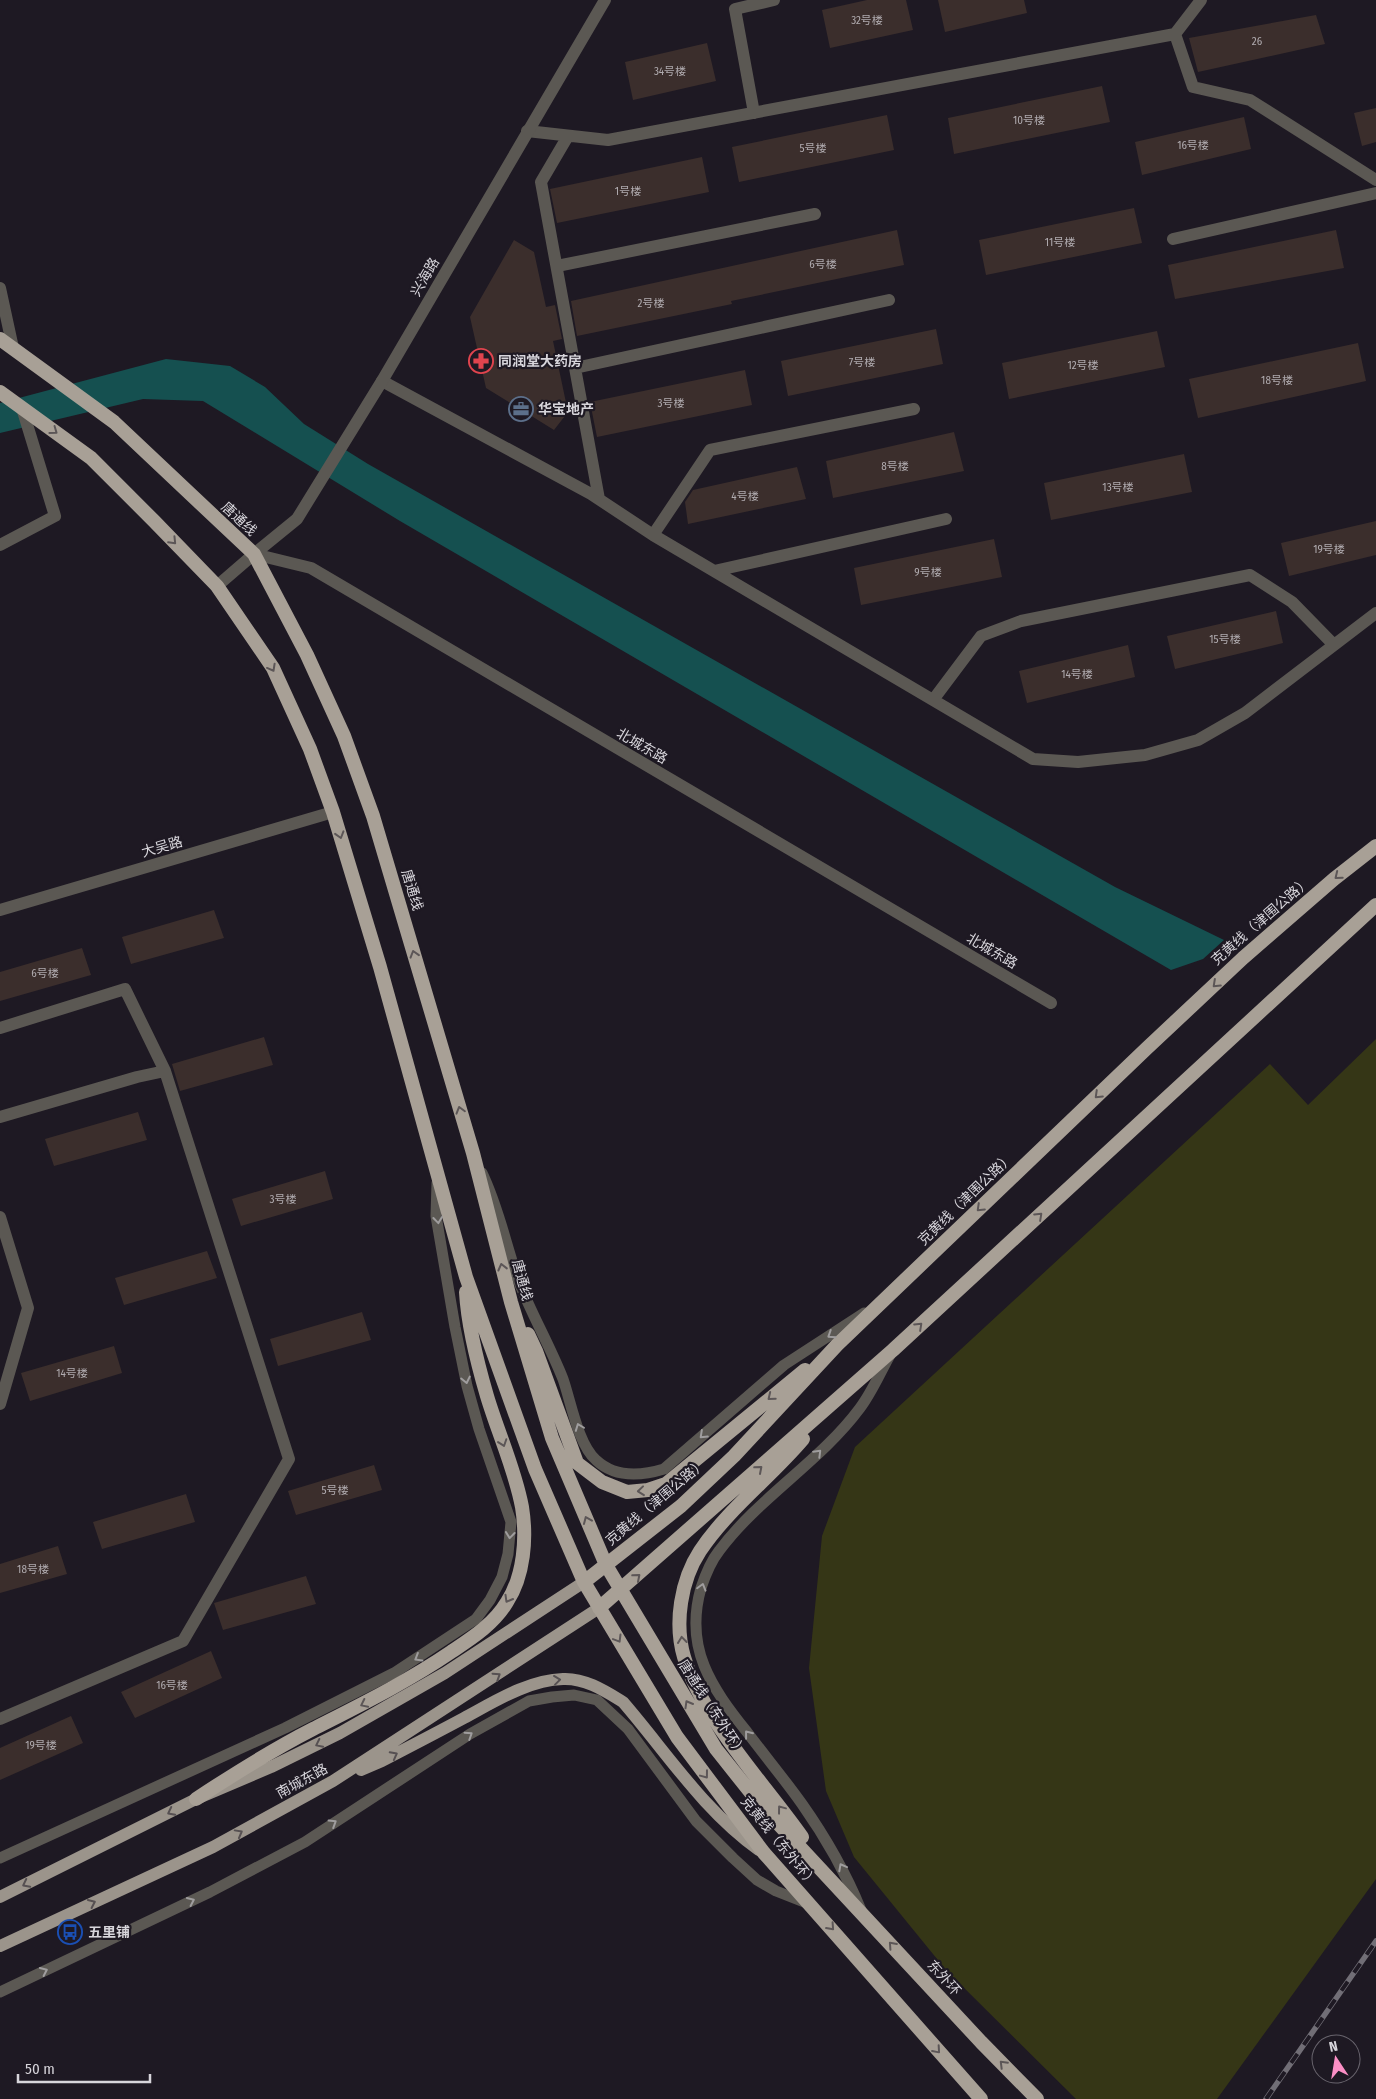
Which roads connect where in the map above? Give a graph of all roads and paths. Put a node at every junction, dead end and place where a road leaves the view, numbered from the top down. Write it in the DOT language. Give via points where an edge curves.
graph roads {
  1 [pos="605,0"];
  2 [pos="774,0"];
  3 [pos="1201,0"];
  4 [pos="1175,34"];
  5 [pos="754,113"];
  6 [pos="527,131"];
  7 [pos="568,136"];
  8 [pos="1376,180"];
  9 [pos="1376,193"];
  10 [pos="815,214"];
  11 [pos="1173,239"];
  12 [pos="557,266"];
  13 [pos="0,288"];
  14 [pos="889,300"];
  15 [pos="0,339"];
  16 [pos="13,348"];
  17 [pos="575,368"];
  18 [pos="382,381"];
  19 [pos="0,392"];
  20 [pos="22,408"];
  21 [pos="914,409"];
  22 [pos="599,499"];
  23 [pos="946,519"];
  24 [pos="653,535"];
  25 [pos="0,545"];
  26 [pos="254,554"];
  27 [pos="714,571"];
  28 [pos="217,586"];
  29 [pos="1376,613"];
  30 [pos="1334,645"];
  31 [pos="933,700"];
  32 [pos="333,812"];
  33 [pos="1376,846"];
  34 [pos="1376,905"];
  35 [pos="0,910"];
  36 [pos="1051,1003"];
  37 [pos="0,1028"];
  38 [pos="165,1071"];
  39 [pos="0,1118"];
  40 [pos="473,1153"];
  41 [pos="437,1171"];
  42 [pos="0,1218"];
  43 [pos="466,1277"];
  44 [pos="886,1298"];
  45 [pos="511,1302"];
  46 [pos="837,1345"];
  47 [pos="893,1350"];
  48 [pos="840,1397"];
  49 [pos="0,1404"];
  50 [pos="606,1565"];
  51 [pos="584,1582"];
  52 [pos="621,1590"];
  53 [pos="600,1608"];
  54 [pos="0,1719"];
  55 [pos="333,1781"];
  56 [pos="196,1799"];
  57 [pos="764,1853"];
  58 [pos="0,1858"];
  59 [pos="829,1877"];
  60 [pos="0,1897"];
  61 [pos="810,1905"];
  62 [pos="861,1911"];
  63 [pos="0,1946"];
  64 [pos="0,1992"];
  65 [pos="982,2099"];
  66 [pos="1037,2099"];
  1 -- 6 [label="street, 兴海路"];
  2 -- 5 [label="street" via="735,9"];
  3 -- 4 [label="street"];
  4 -- 5 [label="street"];
  4 -- 8 [label="street" via="1193,87 1250,100"];
  5 -- 7 [label="street" via="608,140"];
  6 -- 7 [label="street"];
  6 -- 18 [label="street, 兴海路"];
  7 -- 12 [label="street" via="542,182"];
  9 -- 11 [label="street"];
  10 -- 12 [label="street"];
  12 -- 17 [label="street"];
  13 -- 16 [label="street"];
  14 -- 17 [label="street"];
  15 -- 16 [label="highway, 唐通线"];
  16 -- 26 [label="highway, 唐通线" via="114,422"];
  17 -- 22 [label="street"];
  18 -- 22 [label="street"];
  18 -- 26 [label="street, 兴海路" via="297,519"];
  19 -- 20 [label="highway"];
  20 -- 25 [label="street" via="55,516"];
  20 -- 28 [label="highway, one-way" via="91,458"];
  21 -- 24 [label="street" via="710,450"];
  22 -- 24 [label="street"];
  23 -- 27 [label="street"];
  24 -- 27 [label="street"];
  26 -- 28 [label="street"];
  26 -- 36 [label="street, 北城东路" via="311,568"];
  40 -- 26 [label="highway, 唐通线, one-way" via="373,816 344,736 307,655"];
  27 -- 31 [label="street"];
  28 -- 32 [label="highway, one-way" via="273,668 310,749"];
  29 -- 30 [label="street"];
  30 -- 31 [label="street" via="1245,713 1198,740 1145,755 1078,762 1033,759"];
  30 -- 31 [label="street" via="1292,602 1250,575 1021,620 981,636"];
  32 -- 35 [label="street, 大吴路"];
  32 -- 41 [label="highway, one-way"];
  33 -- 44 [label="highway, 克黄线（津围公路）, one-way" via="1243,958"];
  47 -- 34 [label="highway, one-way"];
  37 -- 38 [label="street" via="125,989"];
  38 -- 39 [label="street"];
  38 -- 54 [label="street" via="289,1459 183,1641"];
  44 -- 40 [label="lane, one-way" via="784,1365 664,1469 646,1475 611,1470 595,1460 586,1445 552,1350 519,1281 490,1190"];
  45 -- 40 [label="highway, 唐通线, one-way"];
  41 -- 43 [label="highway"];
  41 -- 58 [label="lane, one-way" via="436,1216 463,1366 479,1429 511,1522 502,1577 490,1600 476,1619 394,1673 286,1728"];
  42 -- 49 [label="street" via="28,1308"];
  43 -- 51 [label="highway" via="536,1469"];
  43 -- 56 [label="highway, one-way" via="468,1321 487,1395 515,1479 525,1528 517,1580 507,1602 487,1626 426,1670 253,1761"];
  44 -- 46 [label="highway, 克黄线（津围公路）"];
  46 -- 45 [label="highway, one-way" via="666,1484 628,1492 602,1482 577,1463 536,1351"];
  50 -- 45 [label="highway, 唐通线, one-way" via="552,1438"];
  46 -- 50 [label="highway, 克黄线（津围公路）" via="728,1462 681,1506"];
  47 -- 48 [label="highway"];
  62 -- 47 [label="lane, one-way" via="832,1847 722,1702 701,1656 695,1628 696,1605 718,1552 741,1525 860,1408"];
  52 -- 48 [label="highway, one-way"];
  59 -- 48 [label="highway, one-way" via="719,1724 694,1681 684,1656 680,1625 682,1596 700,1550"];
  50 -- 51 [label="highway, 克黄线（津围公路）"];
  50 -- 52 [label="highway, 唐通线（东外环）"];
  51 -- 53 [label="highway, 克黄线（东外环）"];
  51 -- 56 [label="main road, 南城东路, one-way" via="390,1706 297,1754"];
  52 -- 53 [label="highway"];
  59 -- 52 [label="highway, 唐通线（东外环）, one-way" via="759,1803 716,1749"];
  55 -- 53 [label="main road, 南城东路, one-way"];
  53 -- 57 [label="highway, 克黄线（东外环）, one-way" via="677,1737"];
  55 -- 57 [label="main road, one-way" via="382,1762 539,1682 564,1679 585,1682 623,1702 716,1814 735,1833"];
  63 -- 55 [label="main road, 南城东路, one-way" via="213,1847"];
  56 -- 60 [label="main road, 南城东路, one-way"];
  57 -- 61 [label="highway, 克黄线（东外环）"];
  59 -- 62 [label="highway, 东外环"];
  64 -- 61 [label="lane, one-way" via="210,1892 305,1842 470,1734 529,1701 552,1697 574,1695 597,1700 628,1729 696,1821 733,1858 757,1880"];
  61 -- 65 [label="highway, 克黄线（东外环）, one-way"];
  66 -- 62 [label="highway, 东外环, one-way"];
}
